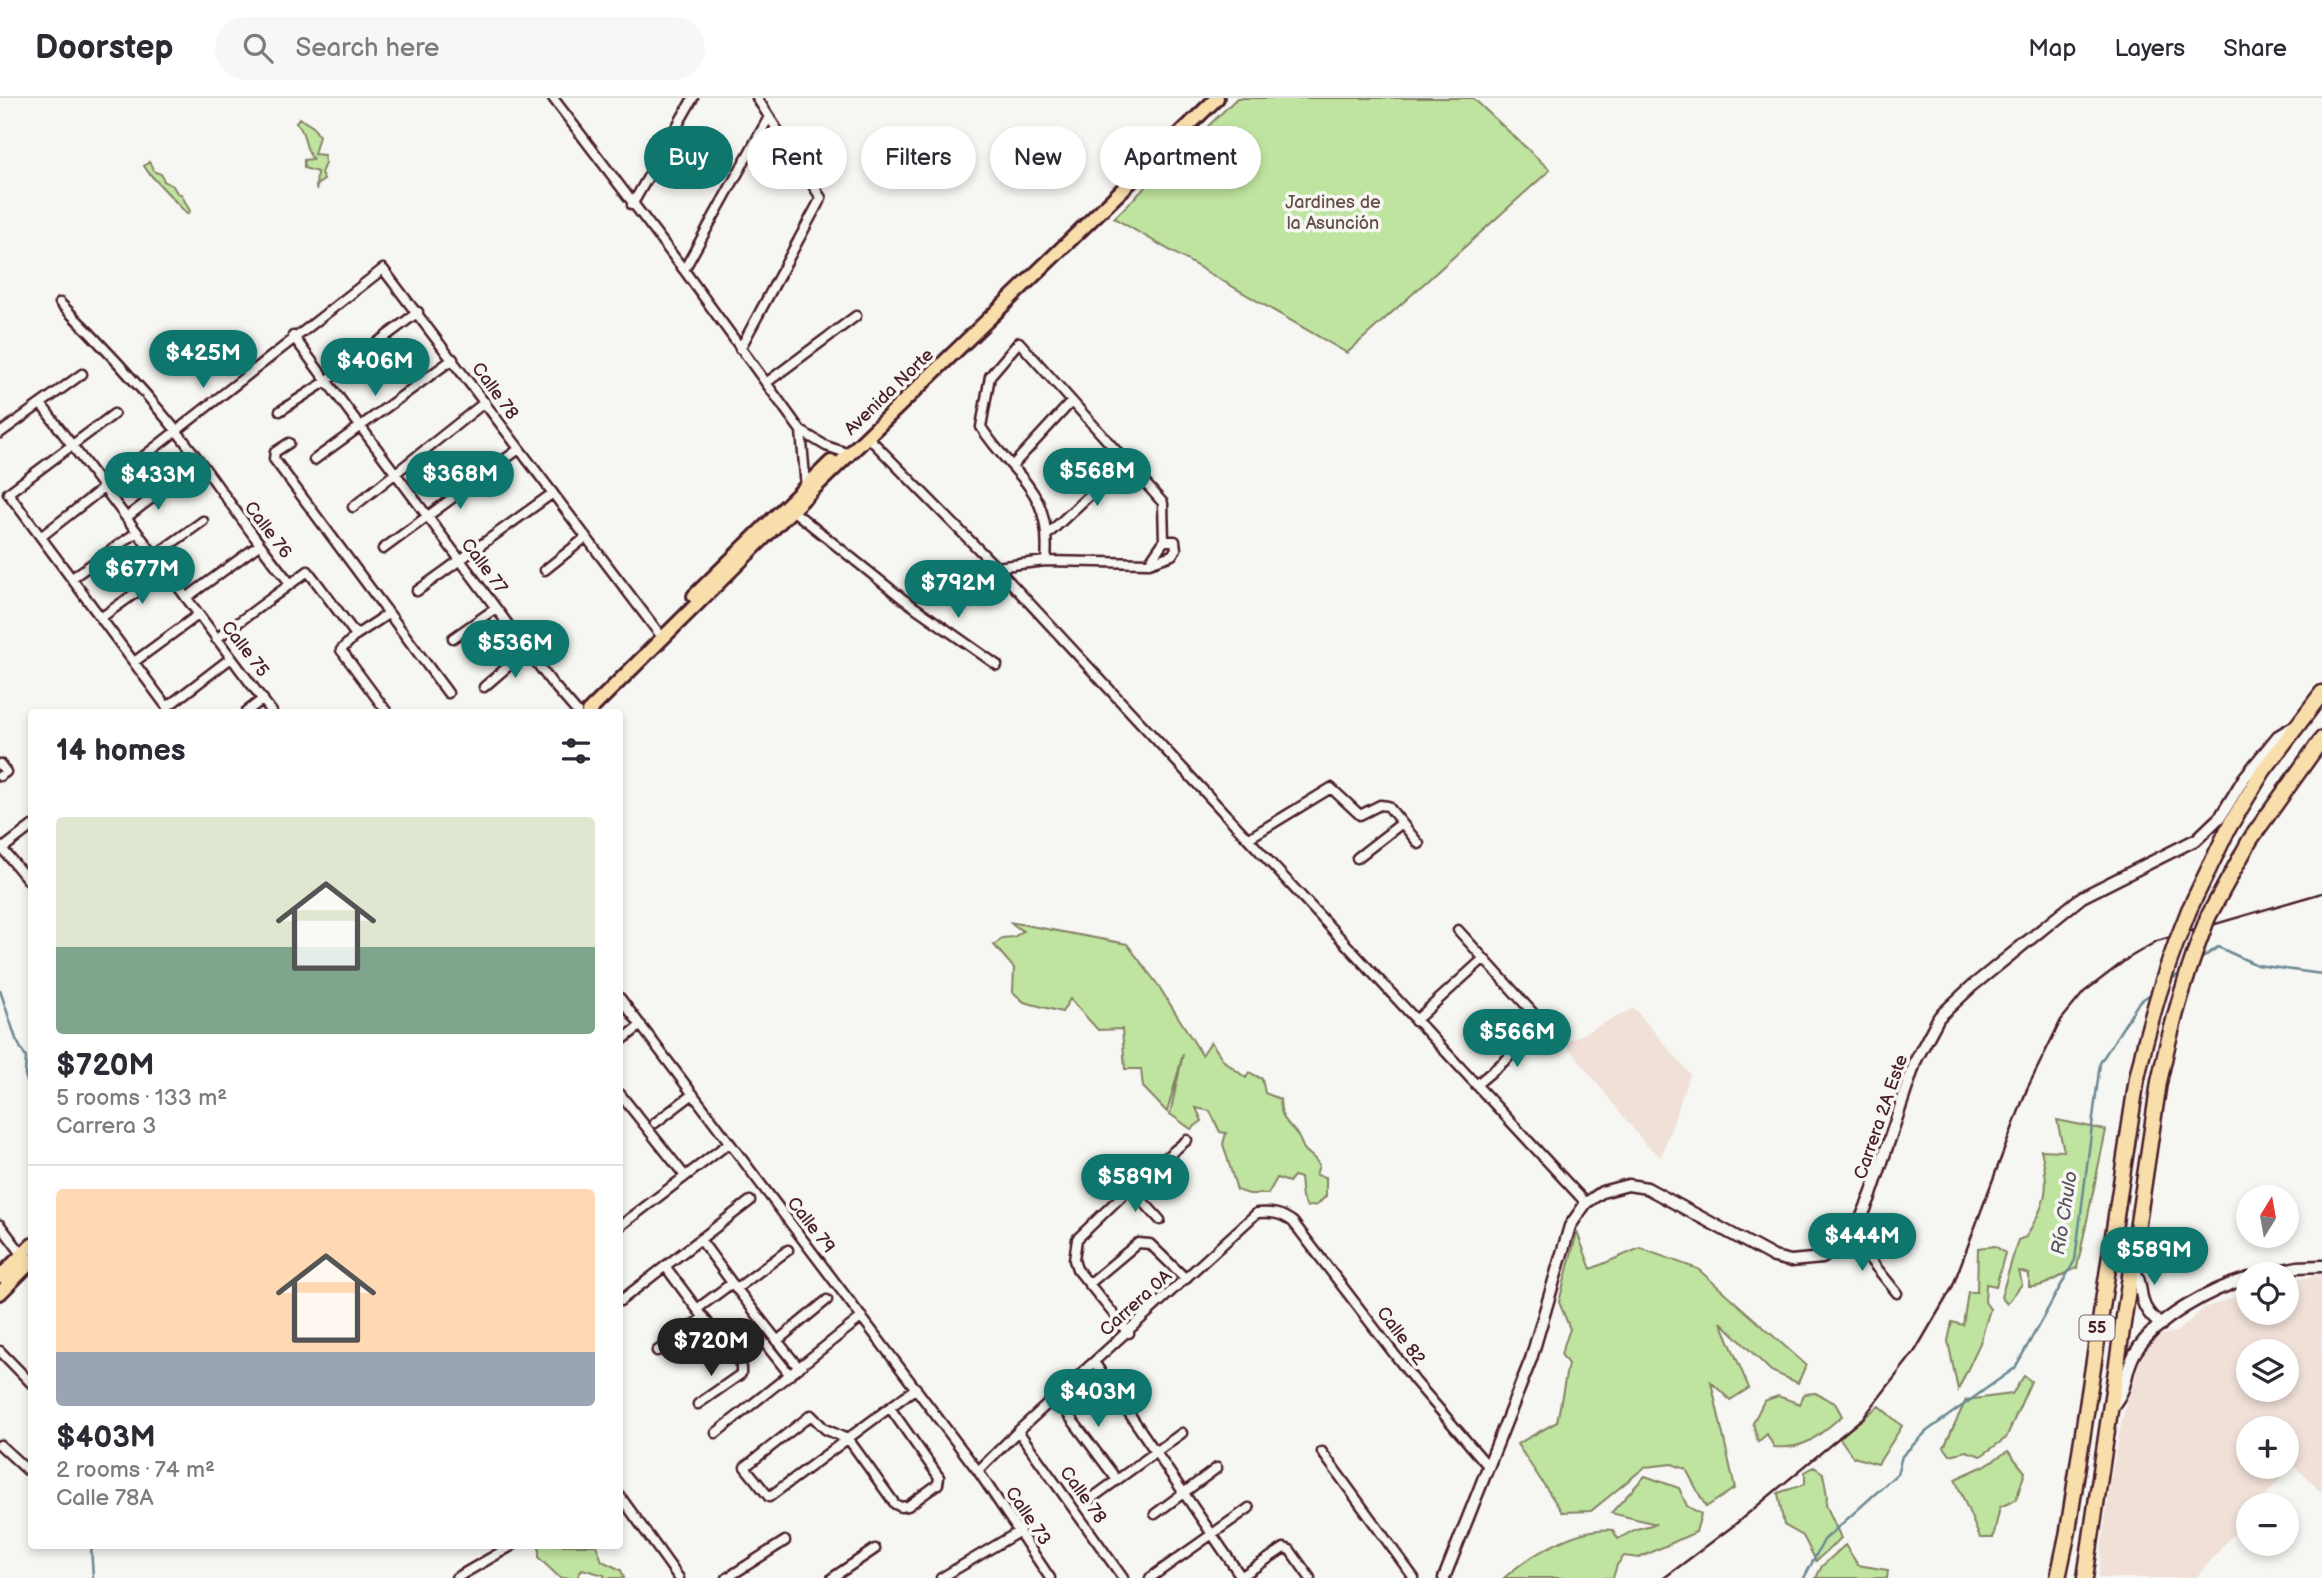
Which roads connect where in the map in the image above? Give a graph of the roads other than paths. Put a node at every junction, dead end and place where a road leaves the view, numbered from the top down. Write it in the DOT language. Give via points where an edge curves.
graph roads {
  1 [pos="553,98"];
  2 [pos="693,98"];
  3 [pos="757,98"];
  4 [pos="1206,98"];
  5 [pos="1217,98"];
  6 [pos="769,117"];
  7 [pos="632,205"];
  8 [pos="684,270"];
  9 [pos="60,303"];
  10 [pos="418,312"];
  11 [pos="856,316"];
  12 [pos="293,336"];
  13 [pos="740,349"];
  14 [pos="453,359"];
  15 [pos="82,374"];
  16 [pos="325,382"];
  17 [pos="766,383"];
  18 [pos="1072,401"];
  19 [pos="485,402"];
  20 [pos="41,404"];
  21 [pos="279,411"];
  22 [pos="114,414"];
  23 [pos="361,427"];
  24 [pos="176,431"];
  25 [pos="801,431"];
  26 [pos="0,433"];
  27 [pos="868,437"];
  28 [pos="289,443"];
  29 [pos="73,445"];
  30 [pos="519,449"];
  31 [pos="846,453"];
  32 [pos="314,460"];
  33 [pos="1126,461"];
  34 [pos="1012,466"];
  35 [pos="394,472"];
  36 [pos="170,484"];
  37 [pos="105,486"];
  38 [pos="806,489"];
  39 [pos="553,493"];
  40 [pos="352,507"];
  41 [pos="792,510"];
  42 [pos="127,517"];
  43 [pos="427,517"];
  44 [pos="203,522"];
  45 [pos="137,532"];
  46 [pos="1048,534"];
  47 [pos="42,536"];
  48 [pos="585,538"];
  49 [pos="1164,541"];
  50 [pos="259,545"];
  51 [pos="383,549"];
  52 [pos="154,556"];
  53 [pos="1045,561"];
  54 [pos="460,562"];
  55 [pos="1149,563"];
  56 [pos="996,567"];
  57 [pos="545,570"];
  58 [pos="166,571"];
  59 [pos="72,578"];
  60 [pos="289,583"];
  61 [pos="417,591"];
  62 [pos="186,598"];
  63 [pos="496,608"];
  64 [pos="388,614"];
  65 [pos="198,615"];
  66 [pos="102,617"];
  67 [pos="658,632"];
  68 [pos="356,635"];
  69 [pos="453,638"];
  70 [pos="216,639"];
  71 [pos="527,650"];
  72 [pos="231,658"];
  73 [pos="134,662"];
  74 [pos="997,665"];
  75 [pos="484,687"];
  76 [pos="448,693"];
  77 [pos="2322,693"];
  78 [pos="263,699"];
  79 [pos="250,709"];
  80 [pos="270,709"];
  81 [pos="385,709"];
  82 [pos="571,709"];
  83 [pos="575,709"];
  84 [pos="591,709"];
  85 [pos="2300,724"];
  86 [pos="2322,739"];
  87 [pos="0,764"];
  88 [pos="0,776"];
  89 [pos="1402,823"];
  90 [pos="28,829"];
  91 [pos="1248,838"];
  92 [pos="1419,844"];
  93 [pos="1,847"];
  94 [pos="1357,858"];
  95 [pos="28,880"];
  96 [pos="1458,930"];
  97 [pos="1482,960"];
  98 [pos="623,1002"];
  99 [pos="1415,1021"];
  100 [pos="641,1025"];
  101 [pos="623,1040"];
  102 [pos="1476,1085"];
  103 [pos="693,1094"];
  104 [pos="623,1098"];
  105 [pos="655,1123"];
  106 [pos="1187,1140"];
  107 [pos="729,1143"];
  108 [pos="685,1176"];
  109 [pos="1130,1187"];
  110 [pos="750,1200"];
  111 [pos="1586,1203"];
  112 [pos="1160,1220"];
  113 [pos="1293,1222"];
  114 [pos="623,1224"];
  115 [pos="0,1225"];
  116 [pos="1850,1235"];
  117 [pos="700,1240"];
  118 [pos="788,1250"];
  119 [pos="28,1253"];
  120 [pos="2131,1265"];
  121 [pos="665,1266"];
  122 [pos="2322,1266"];
  123 [pos="2299,1267"];
  124 [pos="0,1277"];
  125 [pos="1186,1279"];
  126 [pos="2236,1283"];
  127 [pos="1089,1284"];
  128 [pos="734,1286"];
  129 [pos="0,1293"];
  130 [pos="1897,1293"];
  131 [pos="623,1299"];
  132 [pos="827,1300"];
  133 [pos="697,1309"];
  134 [pos="704,1317"];
  135 [pos="862,1317"];
  136 [pos="2161,1325"];
  137 [pos="1129,1332"];
  138 [pos="778,1341"];
  139 [pos="0,1351"];
  140 [pos="657,1351"];
  141 [pos="731,1352"];
  142 [pos="1094,1362"];
  143 [pos="799,1368"];
  144 [pos="790,1375"];
  145 [pos="28,1380"];
  146 [pos="916,1388"];
  147 [pos="1055,1397"];
  148 [pos="698,1404"];
  149 [pos="890,1408"];
  150 [pos="2110,1409"];
  151 [pos="1018,1431"];
  152 [pos="716,1433"];
  153 [pos="1182,1433"];
  154 [pos="849,1440"];
  155 [pos="0,1445"];
  156 [pos="1156,1451"];
  157 [pos="1322,1452"];
  158 [pos="1217,1468"];
  159 [pos="27,1470"];
  160 [pos="978,1471"];
  161 [pos="1487,1471"];
  162 [pos="1117,1480"];
  163 [pos="1183,1492"];
  164 [pos="1092,1498"];
  165 [pos="623,1500"];
  166 [pos="1249,1508"];
  167 [pos="1155,1514"];
  168 [pos="1020,1531"];
  169 [pos="1211,1534"];
  170 [pos="785,1541"];
  171 [pos="506,1549"];
  172 [pos="875,1549"];
  173 [pos="459,1577"];
  174 [pos="679,1578"];
  175 [pos="727,1578"];
  176 [pos="832,1578"];
  177 [pos="941,1578"];
  178 [pos="1050,1578"];
  179 [pos="1123,1578"];
  180 [pos="1150,1578"];
  181 [pos="1240,1578"];
  182 [pos="1310,1578"];
  183 [pos="1414,1578"];
  184 [pos="1444,1578"];
  185 [pos="2058,1578"];
  186 [pos="2085,1578"];
  1 -- 7 [label="street"];
  2 -- 7 [label="street"];
  3 -- 6 [label="street"];
  4 -- 31 [label="main road, Avenida Norte"];
  5 -- 27 [label="main road, Avenida Norte"];
  6 -- 8 [label="street"];
  6 -- 13 [label="street" via="821,198"];
  7 -- 8 [label="street"];
  8 -- 13 [label="street"];
  9 -- 24 [label="street, Calle 76"];
  10 -- 12 [label="street, Calle 78" via="383,269"];
  10 -- 14 [label="street, Calle 78"];
  10 -- 16 [label="street"];
  11 -- 17 [label="street"];
  12 -- 16 [label="street, Calle 77"];
  12 -- 24 [label="street"];
  13 -- 17 [label="street"];
  14 -- 19 [label="street, Calle 78"];
  14 -- 23 [label="street"];
  15 -- 20 [label="street"];
  16 -- 21 [label="street"];
  16 -- 23 [label="street, Calle 77"];
  17 -- 25 [label="street"];
  18 -- 33 [label="street"];
  18 -- 34 [label="street"];
  18 -- 34 [label="street" via="1019,342 990,376 981,428"];
  19 -- 30 [label="street, Calle 78"];
  19 -- 35 [label="street"];
  20 -- 26 [label="street"];
  20 -- 29 [label="street, Calle 75"];
  22 -- 29 [label="street"];
  23 -- 32 [label="street"];
  23 -- 35 [label="street, Calle 77"];
  24 -- 37 [label="street"];
  24 -- 50 [label="street, Calle 76"];
  25 -- 31 [label="street"];
  25 -- 38 [label="street"];
  27 -- 31 [label="main road, Avenida Norte"];
  27 -- 56 [label="street"];
  28 -- 64 [label="street" via="275,452 274,459"];
  29 -- 37 [label="street, Calle 75"];
  29 -- 47 [label="street" via="8,493"];
  30 -- 39 [label="street, Calle 78"];
  30 -- 43 [label="street"];
  31 -- 38 [label="main road, Avenida Norte"];
  33 -- 46 [label="street"];
  33 -- 49 [label="street" via="1163,503"];
  34 -- 46 [label="street" via="1031,487"];
  35 -- 40 [label="street"];
  35 -- 43 [label="street, Calle 77"];
  36 -- 42 [label="street"];
  37 -- 42 [label="street, Calle 75"];
  37 -- 47 [label="street"];
  38 -- 41 [label="main road, Avenida Norte"];
  38 -- 67 [label="main road, Avenida Norte"];
  39 -- 48 [label="street, Calle 78"];
  39 -- 54 [label="street"];
  41 -- 74 [label="street" via="903,599"];
  41 -- 84 [label="main road, Avenida Norte"];
  42 -- 45 [label="street, Calle 75"];
  43 -- 51 [label="street"];
  43 -- 54 [label="street, Calle 77"];
  44 -- 52 [label="street"];
  45 -- 52 [label="street, Calle 75"];
  45 -- 59 [label="street"];
  46 -- 53 [label="street"];
  47 -- 59 [label="street"];
  48 -- 57 [label="street"];
  48 -- 67 [label="street, Calle 78"];
  49 -- 55 [label="street"];
  49 -- 55 [label="street" via="1175,541 1172,555"];
  50 -- 60 [label="street, Calle 76"];
  50 -- 62 [label="street"];
  52 -- 58 [label="street, Calle 75"];
  53 -- 55 [label="street"];
  53 -- 56 [label="street"];
  54 -- 61 [label="street"];
  54 -- 63 [label="street, Calle 77"];
  56 -- 91 [label="street"];
  58 -- 62 [label="street, Calle 75"];
  58 -- 66 [label="street"];
  59 -- 66 [label="street"];
  60 -- 68 [label="street" via="308,571"];
  60 -- 70 [label="street"];
  62 -- 65 [label="street, Calle 75"];
  63 -- 69 [label="street"];
  63 -- 71 [label="street, Calle 77"];
  64 -- 68 [label="street"];
  64 -- 76 [label="street"];
  65 -- 70 [label="street, Calle 75"];
  65 -- 73 [label="street"];
  66 -- 73 [label="street"];
  67 -- 83 [label="main road, Avenida Norte"];
  68 -- 81 [label="street" via="341,650"];
  70 -- 72 [label="street, Calle 75"];
  71 -- 75 [label="street"];
  71 -- 82 [label="street, Calle 77"];
  72 -- 73 [label="street" via="167,707"];
  72 -- 78 [label="street, Calle 75"];
  77 -- 85 [label="highway, 55"];
  78 -- 79 [label="street"];
  78 -- 80 [label="street, Calle 75"];
  85 -- 116 [label="street, Carrera 2A Este" via="2278,736 2221,816 2197,839 2082,897 1939,1017 1916,1060 1871,1195"];
  85 -- 185 [label="highway, 55, bridge" via="2263,771 2229,827 2189,910 2149,1021"];
  86 -- 120 [label="highway, 55, bridge" via="2250,840 2208,916 2180,992 2159,1082"];
  87 -- 88 [label="street" via="6,772"];
  89 -- 91 [label="street" via="1386,805 1358,814 1331,788"];
  89 -- 92 [label="street"];
  89 -- 94 [label="street"];
  90 -- 93 [label="street"];
  91 -- 99 [label="street"];
  93 -- 95 [label="street"];
  96 -- 97 [label="street"];
  97 -- 99 [label="street"];
  97 -- 102 [label="street" via="1534,1014 1536,1025 1507,1059"];
  98 -- 100 [label="street, Calle 79"];
  99 -- 102 [label="street"];
  100 -- 101 [label="street"];
  100 -- 103 [label="street, Calle 79"];
  102 -- 111 [label="street"];
  103 -- 105 [label="street"];
  103 -- 107 [label="street, Calle 79"];
  104 -- 108 [label="street"];
  106 -- 109 [label="street"];
  107 -- 108 [label="street"];
  107 -- 135 [label="street, Calle 79"];
  108 -- 114 [label="street"];
  109 -- 112 [label="street"];
  109 -- 127 [label="street" via="1077,1239 1074,1260"];
  110 -- 117 [label="street"];
  111 -- 116 [label="street, Carrera 2A Este" via="1602,1192 1628,1185 1647,1188 1774,1258 1791,1261 1822,1258"];
  111 -- 161 [label="street" via="1570,1226 1531,1359"];
  113 -- 125 [label="street, Carrera 0A" via="1284,1215 1257,1213"];
  113 -- 161 [label="street, Calle 82"];
  115 -- 119 [label="street"];
  116 -- 130 [label="street"];
  117 -- 121 [label="street"];
  117 -- 128 [label="street"];
  118 -- 128 [label="street"];
  119 -- 124 [label="main road"];
  119 -- 129 [label="main road"];
  120 -- 136 [label="street" via="2139,1277 2143,1307"];
  120 -- 150 [label="highway, 55"];
  121 -- 131 [label="street"];
  121 -- 133 [label="street"];
  122 -- 123 [label="street"];
  125 -- 127 [label="street" via="1144,1242"];
  125 -- 137 [label="street, Carrera 0A"];
  126 -- 136 [label="street" via="2214,1291"];
  127 -- 137 [label="street"];
  128 -- 133 [label="street"];
  128 -- 138 [label="street"];
  132 -- 138 [label="street"];
  133 -- 134 [label="street"];
  134 -- 140 [label="street"];
  134 -- 141 [label="street"];
  135 -- 143 [label="street"];
  135 -- 146 [label="street, Calle 79"];
  136 -- 150 [label="street" via="2135,1353 2124,1393"];
  137 -- 142 [label="street, Carrera 0A"];
  138 -- 143 [label="street"];
  139 -- 145 [label="street"];
  141 -- 144 [label="street" via="759,1336"];
  141 -- 148 [label="street" via="741,1365 741,1374"];
  142 -- 147 [label="street, Carrera 0A"];
  142 -- 156 [label="street"];
  143 -- 144 [label="street"];
  144 -- 152 [label="street"];
  146 -- 149 [label="street"];
  146 -- 160 [label="street, Calle 79"];
  147 -- 151 [label="street, Carrera 0A"];
  147 -- 162 [label="street"];
  149 -- 154 [label="street"];
  149 -- 154 [label="street" via="939,1477 938,1484 901,1507"];
  150 -- 186 [label="highway, 55"];
  151 -- 160 [label="street, Carrera 0A"];
  151 -- 179 [label="street, Calle 78"];
  153 -- 156 [label="street"];
  154 -- 154 [label="street" via="825,1429 811,1415 745,1467 769,1497"];
  155 -- 159 [label="street"];
  156 -- 162 [label="street"];
  156 -- 163 [label="street"];
  157 -- 183 [label="street"];
  158 -- 163 [label="street"];
  160 -- 168 [label="street, Calle 73"];
  161 -- 184 [label="street"];
  162 -- 164 [label="street"];
  163 -- 167 [label="street"];
  163 -- 169 [label="street"];
  165 -- 174 [label="street"];
  166 -- 169 [label="street"];
  168 -- 177 [label="street"];
  168 -- 178 [label="street, Calle 73"];
  169 -- 180 [label="street"];
  169 -- 181 [label="street"];
  170 -- 175 [label="street"];
  171 -- 173 [label="street"];
  172 -- 176 [label="street"];
  181 -- 182 [label="street" via="1284,1548"];
}
